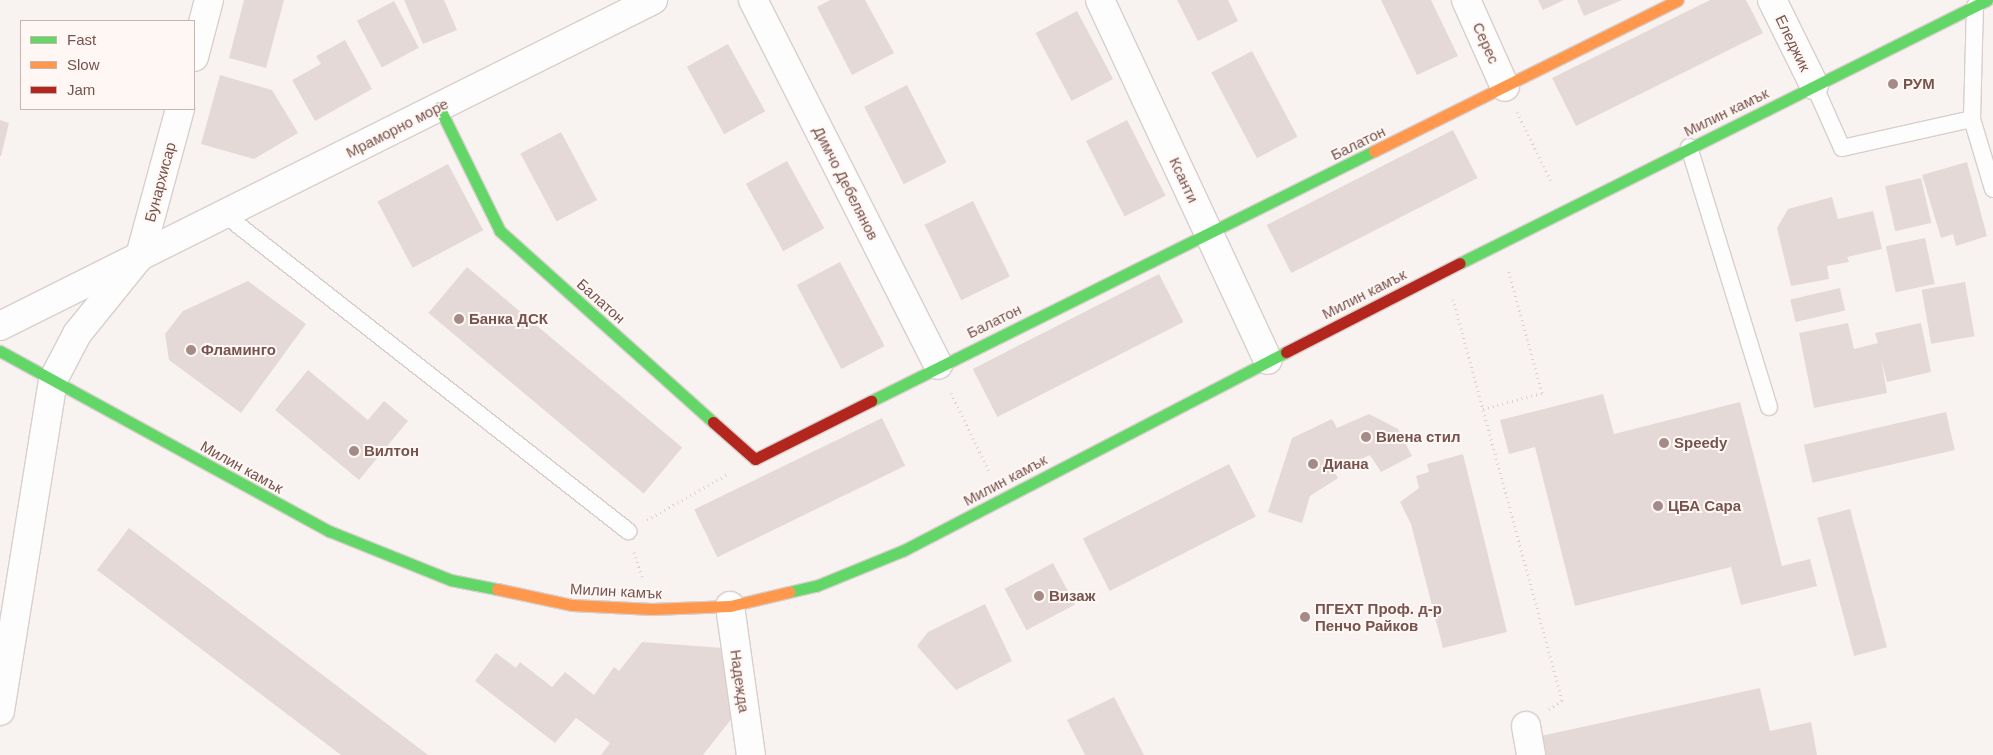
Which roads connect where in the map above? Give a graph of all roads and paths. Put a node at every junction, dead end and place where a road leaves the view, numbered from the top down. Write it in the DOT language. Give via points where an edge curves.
graph roads {
  1 [pos="209,0"];
  2 [pos="653,0"];
  3 [pos="753,0"];
  4 [pos="1100,0"];
  5 [pos="1466,0"];
  6 [pos="1678,0"];
  7 [pos="1772,0"];
  8 [pos="1981,3"];
  9 [pos="195,53"];
  10 [pos="1814,85"];
  11 [pos="1505,87"];
  12 [pos="439,107"];
  13 [pos="180,110"];
  14 [pos="1972,119"];
  15 [pos="1689,147"];
  16 [pos="1993,189"];
  17 [pos="1565,209"];
  18 [pos="224,214"];
  19 [pos="1209,234"];
  20 [pos="1501,242"];
  21 [pos="140,256"];
  22 [pos="1445,270"];
  23 [pos="0,326"];
  24 [pos="0,351"];
  25 [pos="1268,360"];
  26 [pos="938,365"];
  27 [pos="53,380"];
  28 [pos="1769,407"];
  29 [pos="1483,409"];
  30 [pos="755,459"];
  31 [pos="1002,498"];
  32 [pos="628,531"];
  33 [pos="730,606"];
  34 [pos="652,609"];
  35 [pos="0,710"];
  36 [pos="1526,726"];
  37 [pos="751,755"];
  38 [pos="1531,755"];
  1 -- 9 [label="street"];
  2 -- 12 [label="street, Мраморно море"];
  3 -- 26 [label="street, Димчо Дебелянов"];
  4 -- 19 [label="street, Ксанти"];
  5 -- 11 [label="street, Серес"];
  6 -- 11 [label="street, Балатон"];
  7 -- 10 [label="street, Еледжик"];
  8 -- 10 [label="street, Милин камък"];
  8 -- 14 [label="lane"];
  10 -- 14 [label="lane" via="1842,148"];
  10 -- 15 [label="street, Милин камък"];
  11 -- 17 [label="path"];
  11 -- 19 [label="street, Балатон"];
  12 -- 18 [label="street, Мраморно море"];
  12 -- 30 [label="street, Балатон" via="500,231"];
  13 -- 21 [label="street, Бунархисар"];
  14 -- 16 [label="lane"];
  15 -- 17 [label="street, Милин камък"];
  15 -- 28 [label="lane"];
  17 -- 20 [label="street, Милин камък"];
  18 -- 21 [label="street, Мраморно море"];
  18 -- 32 [label="lane"];
  19 -- 25 [label="street, Ксанти"];
  19 -- 26 [label="street, Балатон"];
  20 -- 22 [label="street, Милин камък"];
  20 -- 29 [label="path" via="1542,393"];
  21 -- 23 [label="street, Мраморно море"];
  21 -- 27 [label="street, Мраморно море" via="77,334"];
  22 -- 25 [label="street, Милин камък"];
  22 -- 29 [label="path"];
  24 -- 27 [label="street, Милин камък"];
  25 -- 31 [label="street, Милин камък"];
  26 -- 30 [label="street, Балатон"];
  26 -- 31 [label="path"];
  27 -- 34 [label="street, Милин камък" via="329,531 451,580 572,605"];
  27 -- 35 [label="street, Мраморно море"];
  29 -- 36 [label="path" via="1562,700"];
  30 -- 32 [label="path"];
  31 -- 33 [label="street, Милин камък" via="904,550 816,586"];
  32 -- 34 [label="path"];
  33 -- 34 [label="street, Милин камък"];
  33 -- 37 [label="street, Надежда"];
  36 -- 38 [label="street"];
}
